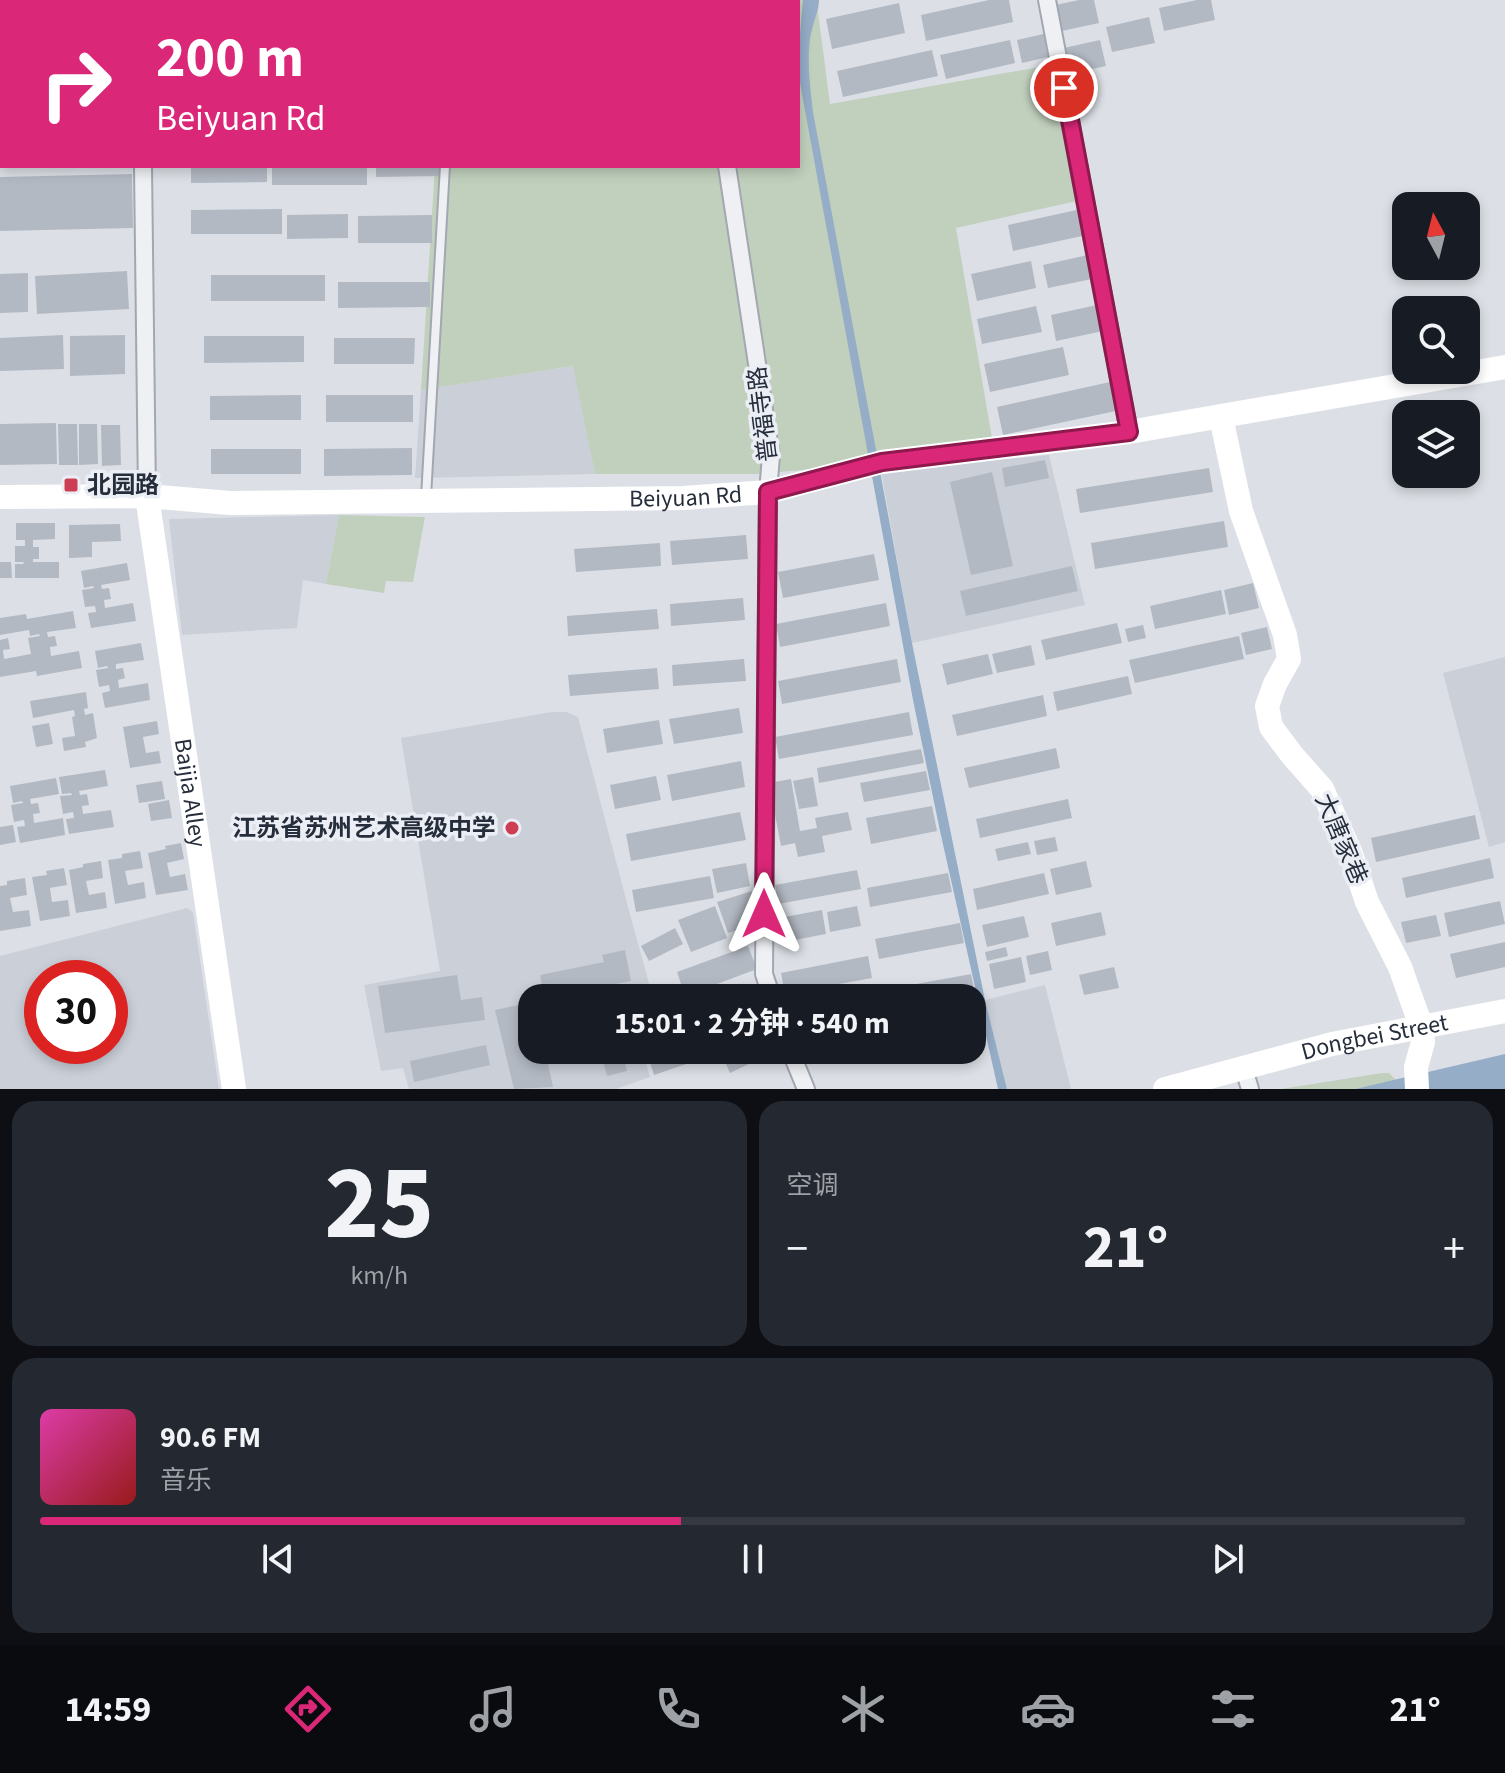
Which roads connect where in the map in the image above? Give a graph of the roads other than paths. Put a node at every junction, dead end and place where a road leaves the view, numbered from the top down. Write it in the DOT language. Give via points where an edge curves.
graph roads {
  1 [pos="1047,0"];
  2 [pos="143,168"];
  3 [pos="445,168"];
  4 [pos="727,168"];
  5 [pos="1505,367"];
  6 [pos="1221,417"];
  7 [pos="1129,432"];
  8 [pos="768,492"];
  9 [pos="147,496"];
  10 [pos="0,497"];
  11 [pos="426,502"];
  12 [pos="767,984"];
  13 [pos="1505,1011"];
  14 [pos="1505,1027"];
  15 [pos="1422,1034"];
  16 [pos="796,1064"];
  17 [pos="1416,1078"];
  18 [pos="1247,1079"];
  19 [pos="234,1089"];
  20 [pos="806,1089"];
  21 [pos="1165,1089"];
  1 -- 7 [label="street"];
  2 -- 9 [label="street"];
  3 -- 11 [label="lane"];
  4 -- 8 [label="street, 普福寺路" via="771,456"];
  5 -- 6 [label="street, Beiyuan Rd"];
  6 -- 7 [label="street, Beiyuan Rd"];
  6 -- 15 [label="street, 大唐家巷" via="1241,511 1289,659 1267,706 1271,727 1322,789 1367,902 1400,967"];
  7 -- 8 [label="street, Beiyuan Rd" via="875,464"];
  8 -- 11 [label="street, Beiyuan Rd"];
  8 -- 12 [label="street, 普福寺路"];
  9 -- 10 [label="street, Beiyuan Rd"];
  9 -- 11 [label="street, Beiyuan Rd" via="230,503"];
  9 -- 19 [label="street, Baijia Alley"];
  13 -- 15 [label="street, Dongbei Street"];
  14 -- 15 [label="street, Dongbei Street"];
  15 -- 17 [label="street"];
  15 -- 18 [label="street, Dongbei Street"];
  16 -- 20 [label="street"];
  18 -- 21 [label="street, Dongbei Street"];
}
